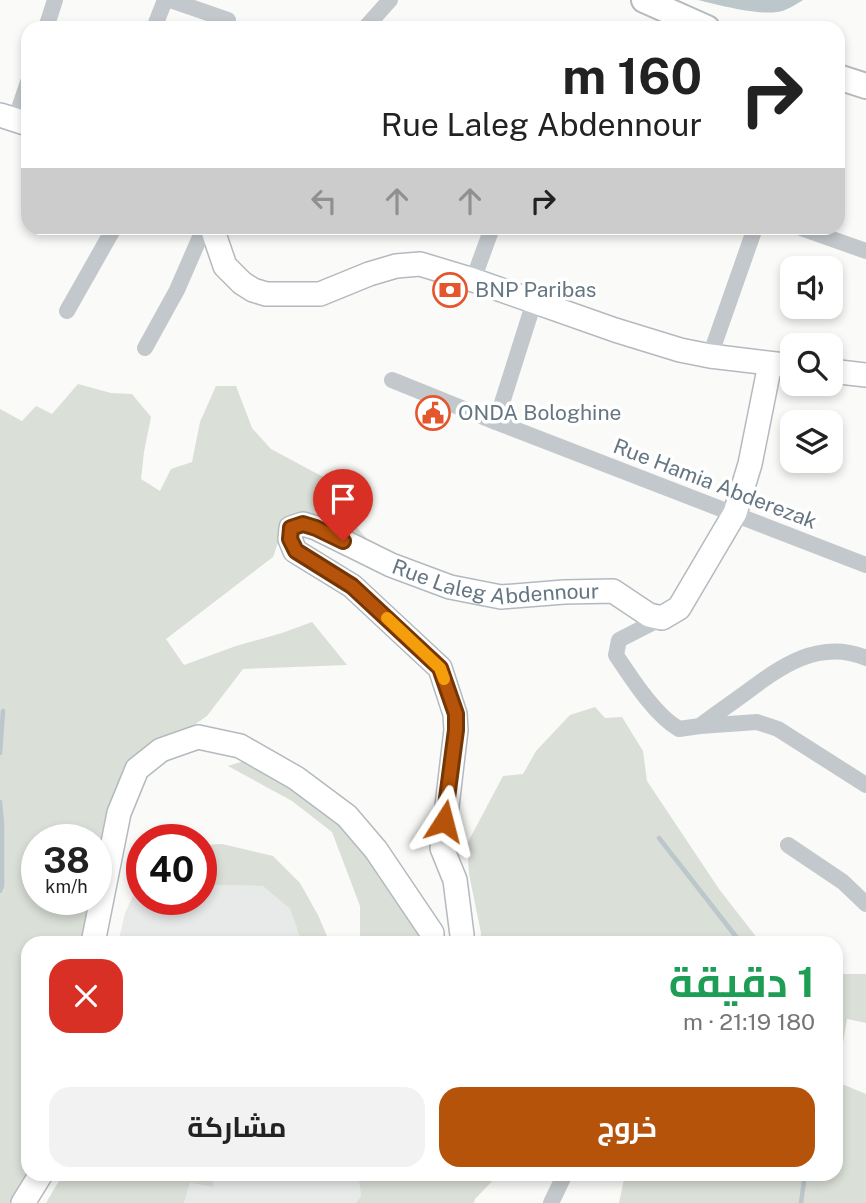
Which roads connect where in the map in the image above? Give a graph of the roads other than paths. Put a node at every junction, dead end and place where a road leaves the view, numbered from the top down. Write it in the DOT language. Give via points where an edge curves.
graph roads {
  1 [pos="55,0"];
  2 [pos="167,0"];
  3 [pos="390,0"];
  4 [pos="644,0"];
  5 [pos="228,20"];
  6 [pos="48,21"];
  7 [pos="157,21"];
  8 [pos="371,21"];
  9 [pos="691,21"];
  10 [pos="845,78"];
  11 [pos="866,86"];
  12 [pos="21,101"];
  13 [pos="14,120"];
  14 [pos="110,235"];
  15 [pos="201,235"];
  16 [pos="214,235"];
  17 [pos="489,235"];
  18 [pos="753,235"];
  19 [pos="821,235"];
  20 [pos="866,251"];
  21 [pos="473,280"];
  22 [pos="534,302"];
  23 [pos="67,311"];
  24 [pos="145,348"];
  25 [pos="710,356"];
  26 [pos="769,364"];
  27 [pos="780,365"];
  28 [pos="843,372"];
  29 [pos="866,375"];
  30 [pos="392,380"];
  31 [pos="496,422"];
  32 [pos="735,513"];
  33 [pos="866,565"];
  34 [pos="662,618"];
  35 [pos="866,658"];
  36 [pos="700,726"];
  37 [pos="866,785"];
  38 [pos="788,845"];
  39 [pos="866,904"];
  40 [pos="94,936"];
  41 [pos="432,936"];
  42 [pos="461,936"];
  43 [pos="37,1181"];
  44 [pos="562,1181"];
  45 [pos="23,1203"];
  46 [pos="551,1203"];
  1 -- 6 [label="street"];
  2 -- 5 [label="street"];
  2 -- 7 [label="street"];
  3 -- 8 [label="street"];
  4 -- 9 [label="main road"];
  10 -- 11 [label="main road"];
  12 -- 13 [label="street"];
  14 -- 23 [label="street"];
  15 -- 24 [label="street"];
  16 -- 21 [label="street" via="225,266 253,290 266,294 320,294 369,274 420,264"];
  17 -- 21 [label="street"];
  18 -- 25 [label="street"];
  19 -- 20 [label="street"];
  21 -- 22 [label="street"];
  22 -- 25 [label="street"];
  22 -- 31 [label="street"];
  25 -- 26 [label="street"];
  26 -- 27 [label="street"];
  26 -- 32 [label="street" via="750,464"];
  28 -- 29 [label="street"];
  30 -- 31 [label="street, Rue Hamia Abderezak"];
  31 -- 32 [label="street, Rue Hamia Abderezak"];
  32 -- 33 [label="street, Rue Hamia Abderezak"];
  32 -- 34 [label="street" via="680,608"];
  34 -- 36 [label="street" via="619,640 616,655 667,722 679,729"];
  34 -- 42 [label="street, Rue Laleg Abdennour" via="649,615 613,591 501,597 450,587 391,565 316,528 303,524 291,528 296,551 352,586 440,668 456,714 442,848 454,880"];
  35 -- 36 [label="street" via="826,651 801,658 771,673"];
  36 -- 37 [label="street" via="757,722 778,729"];
  38 -- 39 [label="street" via="844,882"];
  40 -- 41 [label="street" via="119,813 137,769 161,750 198,737 240,746 296,778 347,816 376,850"];
  43 -- 45 [label="street"];
  44 -- 46 [label="street"];
}
